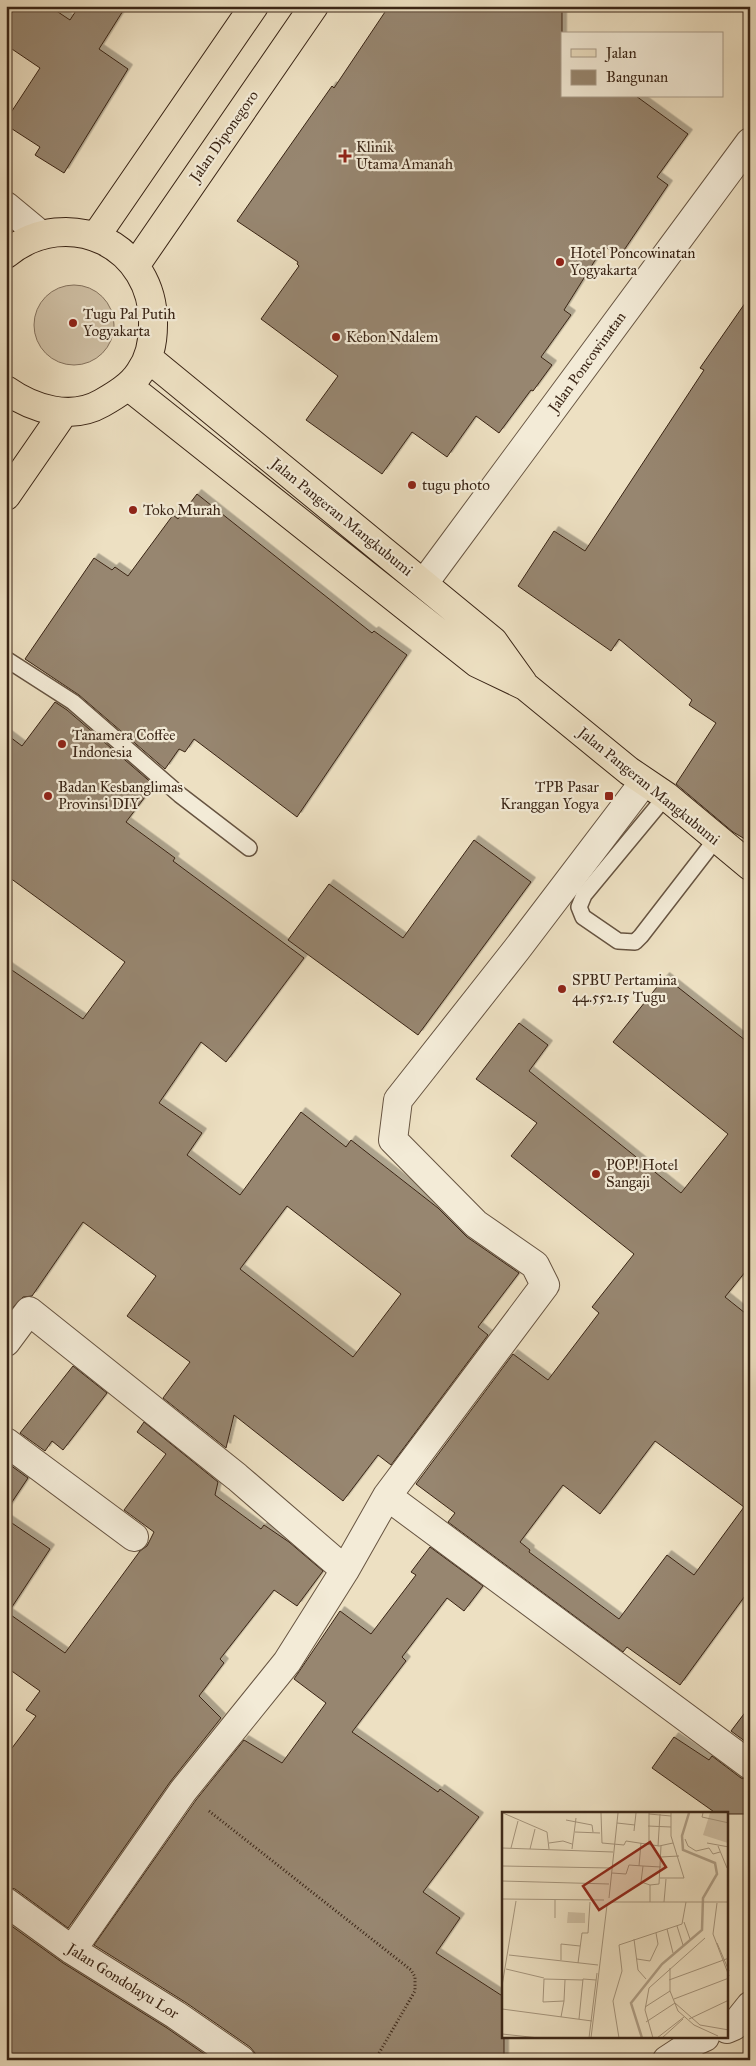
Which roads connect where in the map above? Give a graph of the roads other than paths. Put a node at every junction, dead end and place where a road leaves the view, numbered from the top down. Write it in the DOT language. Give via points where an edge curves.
graph roads {
  1 [pos="254,6"];
  2 [pos="314,6"];
  3 [pos="750,142"];
  4 [pos="6,206"];
  5 [pos="41,235"];
  6 [pos="96,236"];
  7 [pos="6,254"];
  8 [pos="135,266"];
  9 [pos="148,358"];
  10 [pos="128,386"];
  11 [pos="6,390"];
  12 [pos="64,412"];
  13 [pos="6,496"];
  14 [pos="424,583"];
  15 [pos="6,660"];
  16 [pos="525,686"];
  17 [pos="655,789"];
  18 [pos="716,839"];
  19 [pos="249,848"];
  20 [pos="749,864"];
  21 [pos="6,1342"];
  22 [pos="6,1442"];
  23 [pos="388,1496"];
  24 [pos="134,1536"];
  25 [pos="345,1570"];
  26 [pos="750,1765"];
  27 [pos="6,1902"];
  28 [pos="72,1950"];
  29 [pos="702,2038"];
  30 [pos="241,2060"];
  31 [pos="667,2060"];
  1 -- 6 [label="main road"];
  2 -- 8 [label="main road, Jalan Diponegoro"];
  3 -- 14 [label="street, Jalan Poncowinatan"];
  4 -- 5 [label="street"];
  5 -- 6 [label="main road" via="67,232"];
  5 -- 7 [label="main road"];
  6 -- 8 [label="main road" via="118,248"];
  8 -- 9 [label="main road" via="145,281 154,308 153,339"];
  9 -- 10 [label="main road"];
  9 -- 14 [label="main road, Jalan Pangeran Mangkubumi"];
  10 -- 12 [label="main road" via="95,407"];
  10 -- 16 [label="main road, Jalan Pangeran Mangkubumi" via="477,663"];
  11 -- 12 [label="main road" via="33,406"];
  12 -- 13 [label="main road"];
  14 -- 16 [label="main road, Jalan Pangeran Mangkubumi" via="493,641"];
  15 -- 19 [label="lane" via="74,702 180,795"];
  16 -- 17 [label="main road, Jalan Pangeran Mangkubumi"];
  17 -- 18 [label="main road, Jalan Pangeran Mangkubumi"];
  17 -- 18 [label="lane" via="584,895 579,907 583,917 618,941 635,942"];
  17 -- 23 [label="street" via="517,949 398,1100 393,1140 476,1224 535,1265 545,1285"];
  18 -- 20 [label="main road, Jalan Pangeran Mangkubumi"];
  21 -- 25 [label="street" via="30,1310 237,1477"];
  22 -- 24 [label="street"];
  23 -- 25 [label="street"];
  23 -- 26 [label="street"];
  25 -- 28 [label="street" via="287,1662 183,1791"];
  27 -- 28 [label="street, Jalan Gondolayu Lor"];
  28 -- 30 [label="street, Jalan Gondolayu Lor"];
  29 -- 31 [label="street"];
}
